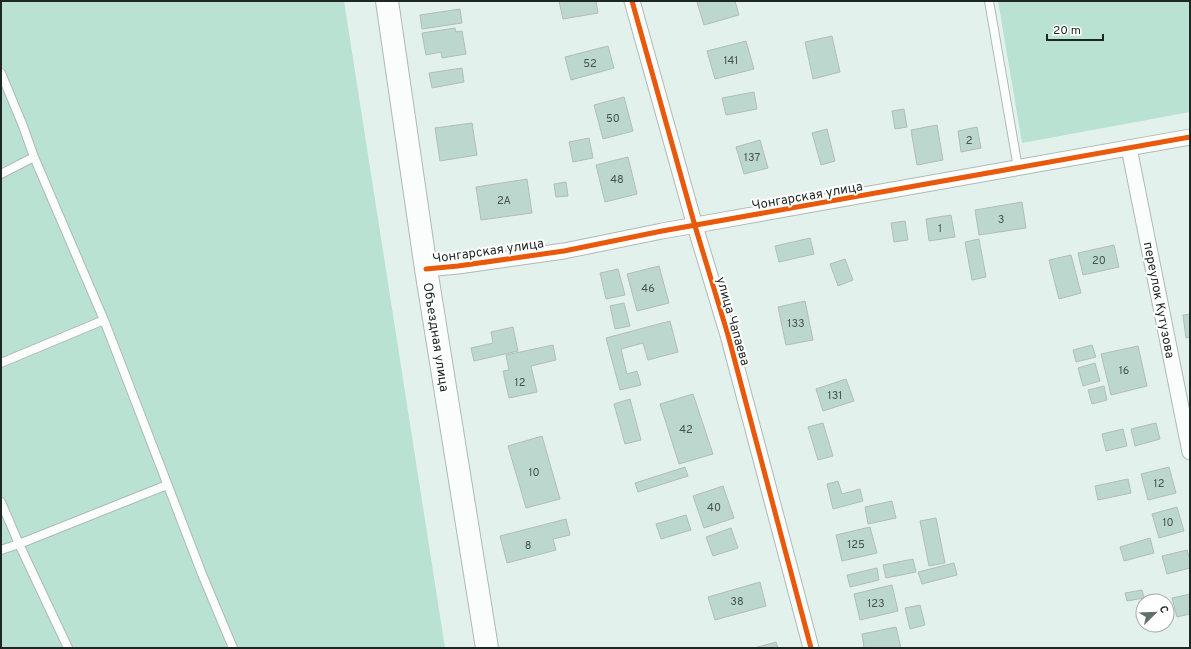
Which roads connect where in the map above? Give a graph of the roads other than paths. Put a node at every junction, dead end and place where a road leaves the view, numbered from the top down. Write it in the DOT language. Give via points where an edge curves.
graph roads {
  1 [pos="387,1"];
  2 [pos="632,1"];
  3 [pos="989,1"];
  4 [pos="1,73"];
  5 [pos="1190,137"];
  6 [pos="1129,148"];
  7 [pos="34,157"];
  8 [pos="1018,168"];
  9 [pos="1,174"];
  10 [pos="695,226"];
  11 [pos="426,269"];
  12 [pos="104,320"];
  13 [pos="1,363"];
  14 [pos="1190,452"];
  15 [pos="167,484"];
  16 [pos="1,502"];
  17 [pos="19,544"];
  18 [pos="1,550"];
  19 [pos="68,648"];
  20 [pos="233,648"];
  21 [pos="486,648"];
  22 [pos="811,648"];
  1 -- 11 [label="street, Объездная улица"];
  2 -- 10 [label="street, улица Чапаева"];
  3 -- 8 [label="lane"];
  4 -- 7 [label="lane"];
  5 -- 6 [label="street, Чонгарская улица"];
  6 -- 8 [label="street, Чонгарская улица"];
  6 -- 14 [label="street, переулок Кутузова"];
  7 -- 9 [label="lane"];
  7 -- 12 [label="lane"];
  8 -- 10 [label="street, Чонгарская улица"];
  10 -- 11 [label="street, Чонгарская улица" via="564,250"];
  10 -- 22 [label="street, улица Чапаева" via="732,349"];
  11 -- 21 [label="street, Объездная улица"];
  12 -- 13 [label="lane"];
  12 -- 15 [label="lane"];
  15 -- 17 [label="lane"];
  15 -- 20 [label="lane"];
  16 -- 17 [label="lane"];
  17 -- 18 [label="lane"];
  17 -- 19 [label="lane"];
}
